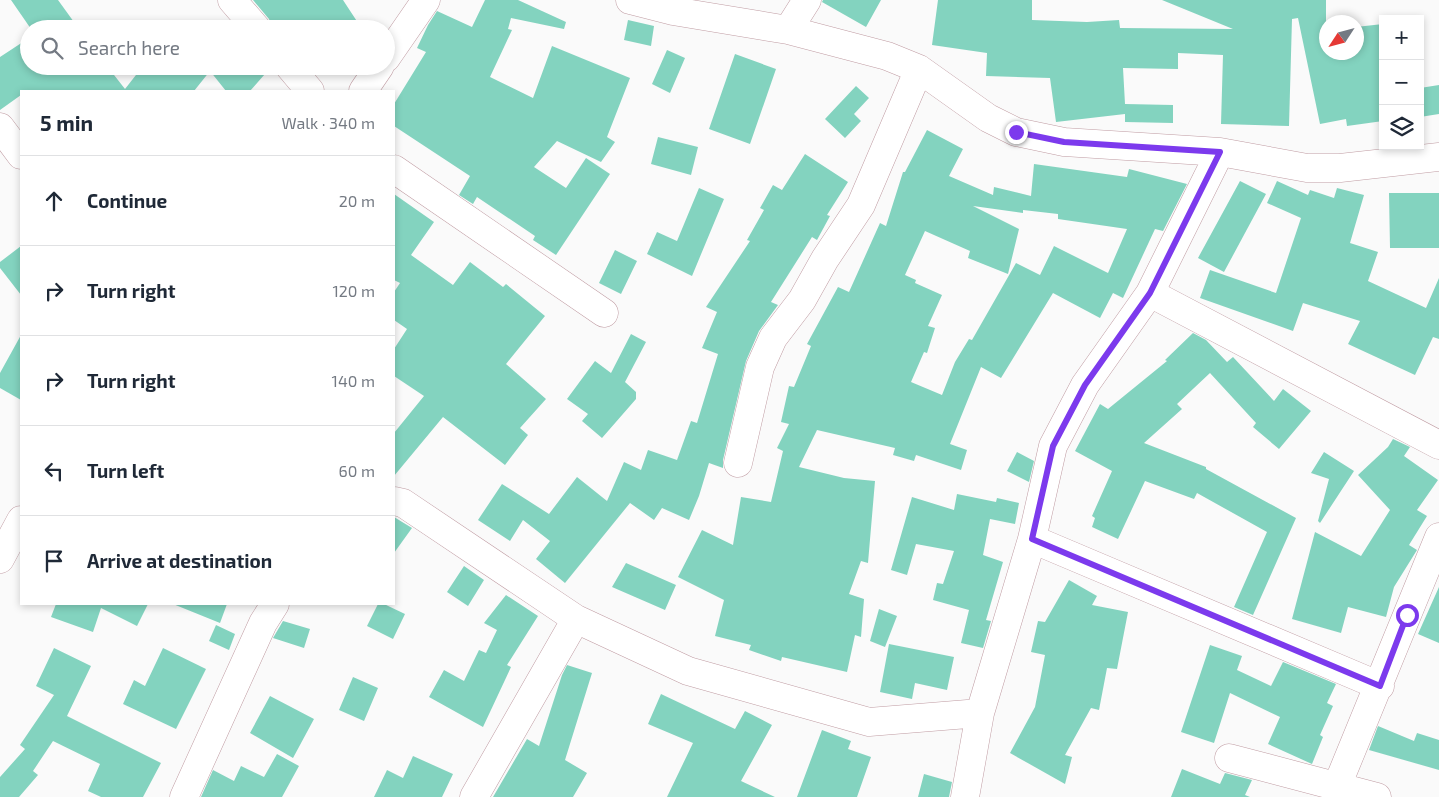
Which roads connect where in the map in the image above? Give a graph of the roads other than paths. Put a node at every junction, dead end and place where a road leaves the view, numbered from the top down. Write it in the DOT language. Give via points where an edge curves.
graph roads {
  1 [pos="232,0"];
  2 [pos="426,0"];
  3 [pos="630,0"];
  4 [pos="806,0"];
  5 [pos="249,20"];
  6 [pos="788,30"];
  7 [pos="395,45"];
  8 [pos="919,69"];
  9 [pos="297,75"];
  10 [pos="374,75"];
  11 [pos="309,90"];
  12 [pos="364,90"];
  13 [pos="0,127"];
  14 [pos="1220,152"];
  15 [pos="20,154"];
  16 [pos="1439,157"];
  17 [pos="395,170"];
  18 [pos="1150,293"];
  19 [pos="604,313"];
  20 [pos="1439,445"];
  21 [pos="738,463"];
  22 [pos="395,501"];
  23 [pos="11,526"];
  24 [pos="1439,537"];
  25 [pos="1032,539"];
  26 [pos="0,560"];
  27 [pos="274,605"];
  28 [pos="576,619"];
  29 [pos="1380,686"];
  30 [pos="980,713"];
  31 [pos="1229,758"];
  32 [pos="1337,786"];
  33 [pos="184,797"];
  34 [pos="474,797"];
  35 [pos="965,797"];
  36 [pos="1377,797"];
  1 -- 5 [label="street"];
  2 -- 7 [label="street"];
  3 -- 6 [label="street" via="672,11"];
  4 -- 6 [label="street"];
  6 -- 8 [label="street" via="887,56"];
  8 -- 14 [label="street" via="988,118 1016,132 1064,142"];
  8 -- 21 [label="street" via="861,206 802,300 773,338 760,367"];
  9 -- 11 [label="street"];
  10 -- 12 [label="street"];
  13 -- 15 [label="street"];
  14 -- 16 [label="street" via="1308,168 1340,168"];
  14 -- 18 [label="street"];
  17 -- 19 [label="street"];
  18 -- 20 [label="street"];
  18 -- 25 [label="street" via="1085,385 1053,446"];
  22 -- 28 [label="street" via="403,502"];
  23 -- 26 [label="street"];
  24 -- 29 [label="street"];
  25 -- 29 [label="street"];
  25 -- 30 [label="street"];
  27 -- 33 [label="street" via="263,623"];
  28 -- 30 [label="street" via="688,671 869,722"];
  28 -- 34 [label="street"];
  29 -- 32 [label="street"];
  30 -- 35 [label="street"];
  31 -- 32 [label="street"];
  32 -- 36 [label="street"];
}
